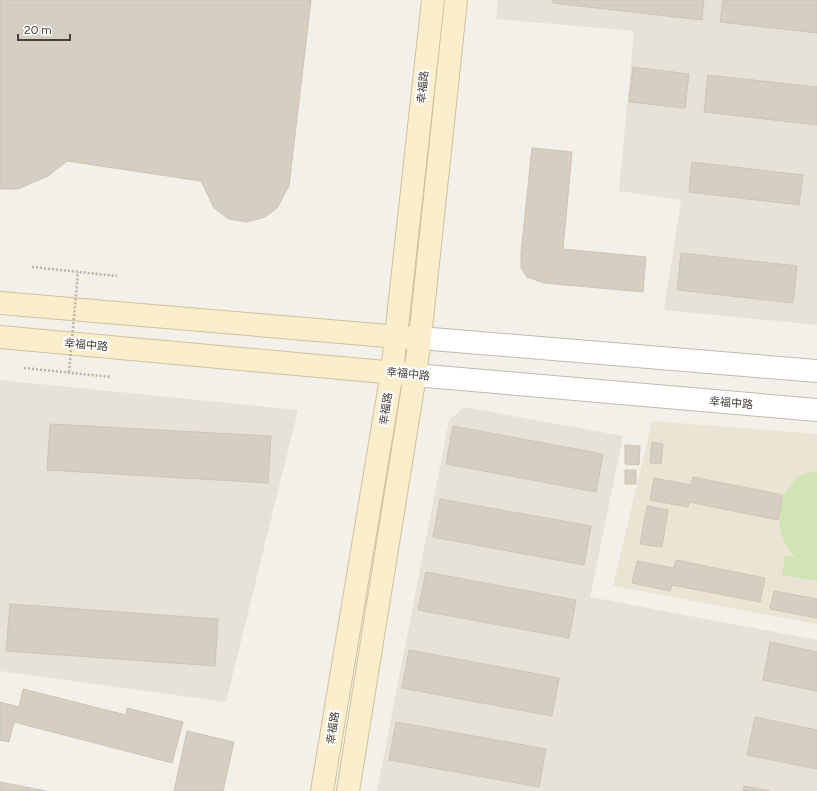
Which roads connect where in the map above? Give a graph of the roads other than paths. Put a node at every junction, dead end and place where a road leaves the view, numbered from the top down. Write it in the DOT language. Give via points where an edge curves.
graph roads {
  1 [pos="433,0"];
  2 [pos="456,0"];
  3 [pos="0,303"];
  4 [pos="396,336"];
  5 [pos="0,338"];
  6 [pos="420,338"];
  7 [pos="817,370"];
  8 [pos="392,372"];
  9 [pos="415,375"];
  10 [pos="817,410"];
  11 [pos="322,791"];
  12 [pos="348,791"];
  1 -- 4 [label="main road, 幸福路"];
  2 -- 6 [label="main road"];
  3 -- 4 [label="main road"];
  4 -- 6 [label="main road"];
  4 -- 8 [label="main road, 幸福路"];
  5 -- 8 [label="main road, 幸福中路"];
  6 -- 7 [label="street"];
  6 -- 9 [label="main road"];
  8 -- 9 [label="main road, 幸福中路"];
  8 -- 11 [label="main road, 幸福路"];
  9 -- 10 [label="street, 幸福中路"];
  9 -- 12 [label="main road"];
}
